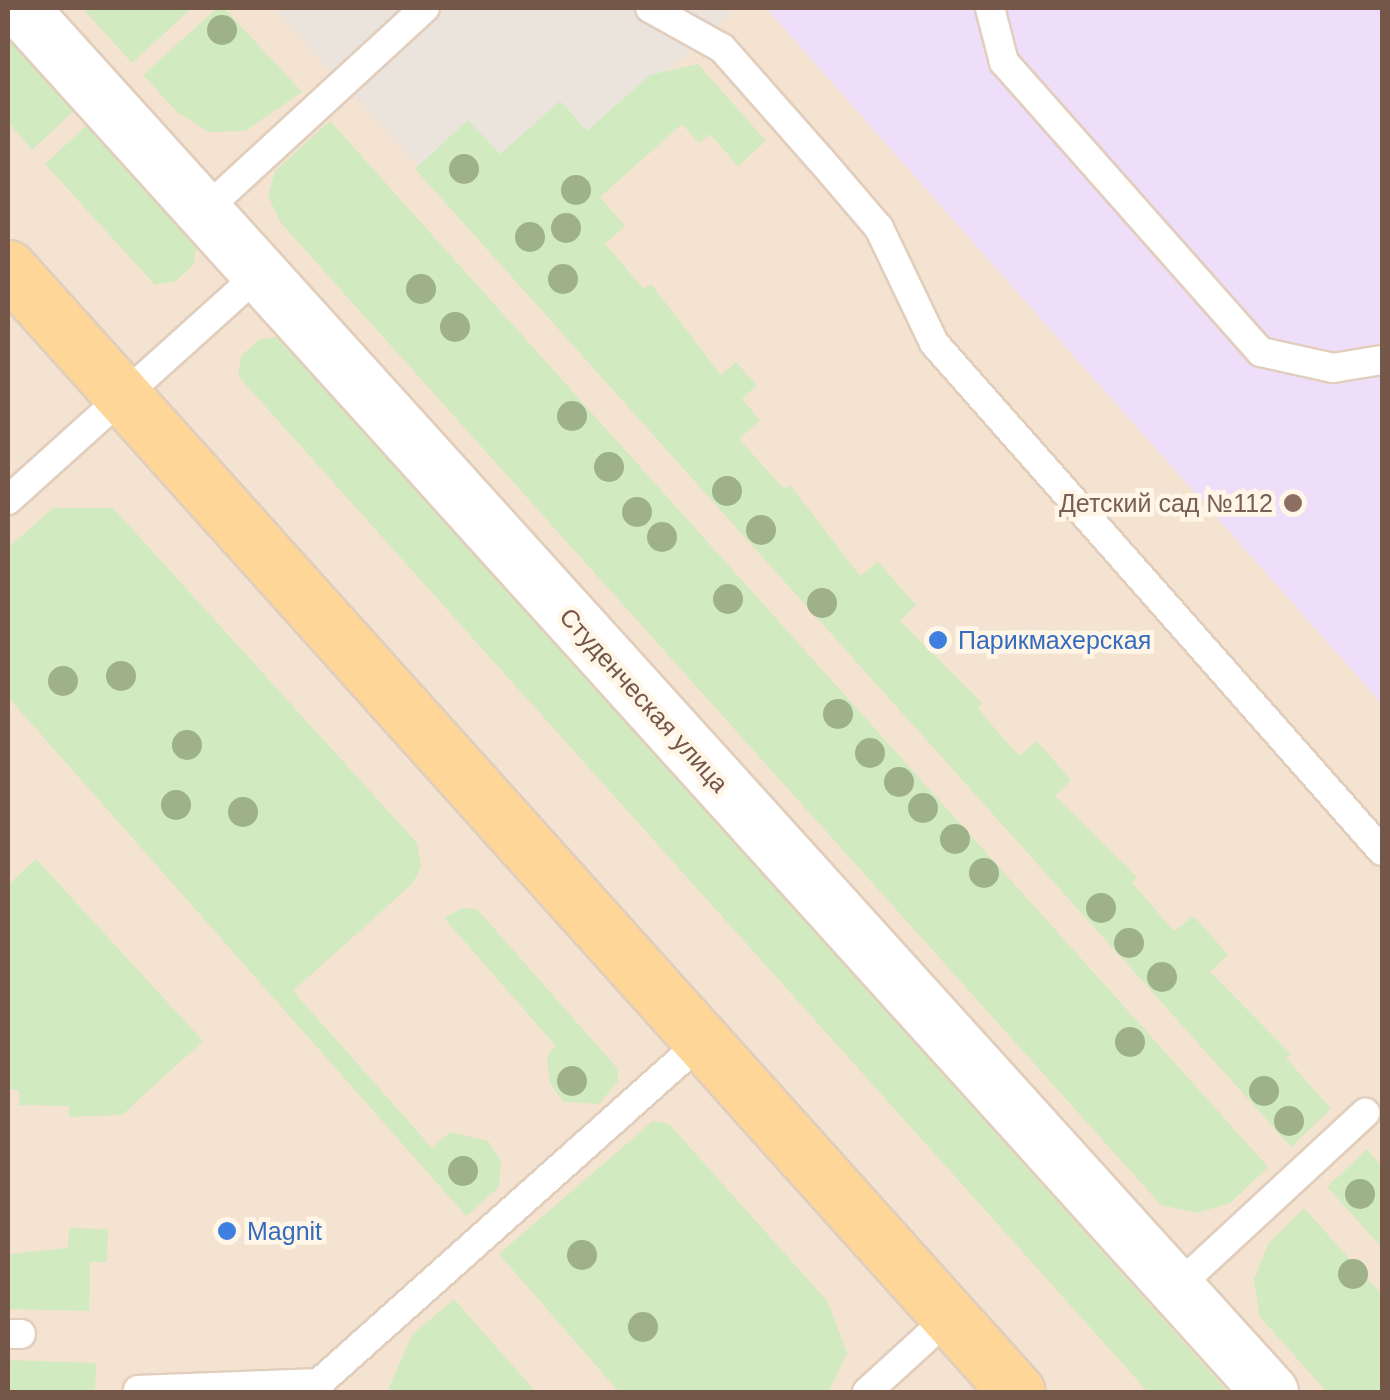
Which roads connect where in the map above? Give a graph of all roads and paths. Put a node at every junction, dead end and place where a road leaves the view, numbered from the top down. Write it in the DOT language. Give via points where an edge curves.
graph roads {
  1 [pos="20,8"];
  2 [pos="425,8"];
  3 [pos="650,8"];
  4 [pos="990,8"];
  5 [pos="204,211"];
  6 [pos="8,268"];
  7 [pos="259,274"];
  8 [pos="1382,360"];
  9 [pos="124,398"];
  10 [pos="8,500"];
  11 [pos="1380,842"];
  12 [pos="703,1040"];
  13 [pos="1365,1113"];
  14 [pos="1176,1288"];
  15 [pos="950,1318"];
  16 [pos="138,1390"];
  17 [pos="867,1392"];
  18 [pos="1017,1392"];
  19 [pos="1270,1392"];
  1 -- 5 [label="street, Студенческая улица"];
  2 -- 5 [label="lane"];
  3 -- 11 [label="lane" via="722,48 820,159 879,228 934,343"];
  4 -- 8 [label="lane" via="1004,62 1260,352 1334,368"];
  5 -- 7 [label="street, Студенческая улица"];
  6 -- 9 [label="main road"];
  7 -- 9 [label="lane"];
  7 -- 14 [label="street, Студенческая улица"];
  9 -- 10 [label="lane"];
  9 -- 12 [label="main road"];
  12 -- 15 [label="main road"];
  12 -- 16 [label="lane" via="319,1383"];
  13 -- 14 [label="lane"];
  14 -- 19 [label="street, Студенческая улица"];
  15 -- 17 [label="lane"];
  15 -- 18 [label="main road"];
}
